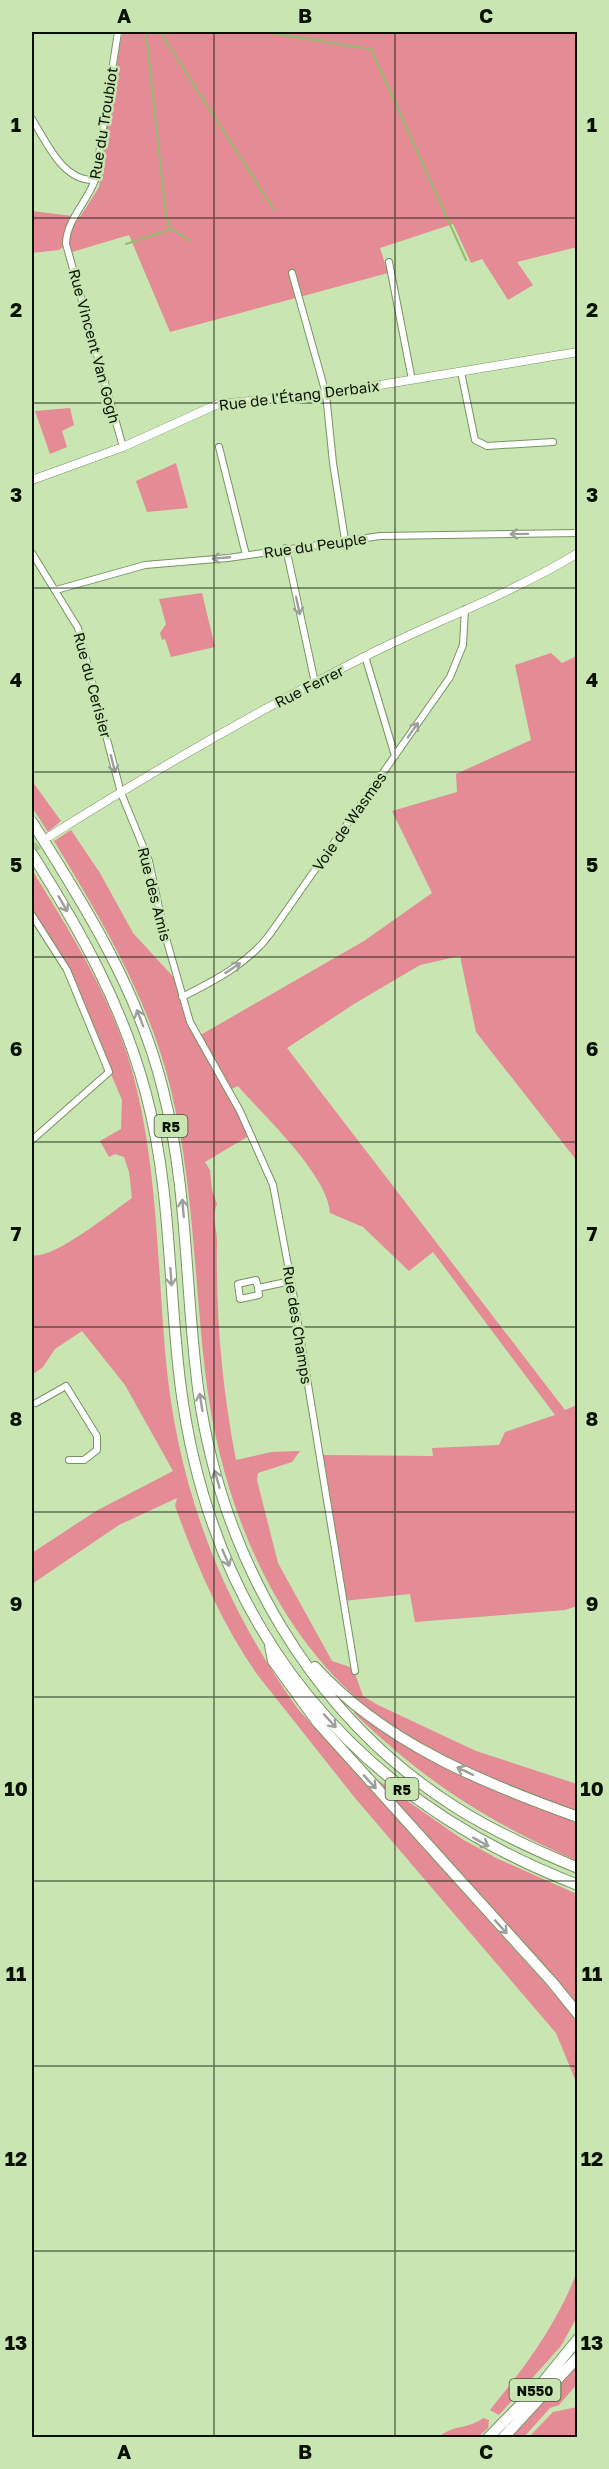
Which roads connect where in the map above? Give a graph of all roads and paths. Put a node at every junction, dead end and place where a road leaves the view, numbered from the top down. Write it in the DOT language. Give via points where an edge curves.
graph roads {
  1 [pos="118,32"];
  2 [pos="32,119"];
  3 [pos="95,180"];
  4 [pos="66,244"];
  5 [pos="389,262"];
  6 [pos="292,273"];
  7 [pos="578,352"];
  8 [pos="461,372"];
  9 [pos="412,380"];
  10 [pos="326,394"];
  11 [pos="553,442"];
  12 [pos="123,447"];
  13 [pos="219,447"];
  14 [pos="32,480"];
  15 [pos="578,533"];
  16 [pos="345,540"];
  17 [pos="286,548"];
  18 [pos="32,553"];
  19 [pos="578,553"];
  20 [pos="246,555"];
  21 [pos="35,564"];
  22 [pos="56,590"];
  23 [pos="465,609"];
  24 [pos="365,656"];
  25 [pos="315,683"];
  26 [pos="395,756"];
  27 [pos="121,793"];
  28 [pos="32,822"];
  29 [pos="50,836"];
  30 [pos="32,854"];
  31 [pos="32,915"];
  32 [pos="182,997"];
  33 [pos="32,1140"];
  34 [pos="291,1281"];
  35 [pos="258,1288"];
  36 [pos="36,1403"];
  37 [pos="69,1460"];
  38 [pos="269,1641"];
  39 [pos="297,1653"];
  40 [pos="355,1671"];
  41 [pos="578,1817"];
  42 [pos="578,1868"];
  43 [pos="578,1886"];
  44 [pos="578,2014"];
  45 [pos="578,2339"];
  46 [pos="578,2357"];
  47 [pos="488,2438"];
  48 [pos="503,2438"];
  1 -- 3 [label="street, Rue du Troubiot"];
  2 -- 3 [label="street" via="67,171 83,181"];
  3 -- 4 [label="street, Rue du Troubiot" via="70,225"];
  4 -- 12 [label="street, Rue Vincent Van Gogh"];
  5 -- 9 [label="street"];
  6 -- 10 [label="street"];
  7 -- 8 [label="street, Rue de l'Étang Derbaix"];
  8 -- 9 [label="street, Rue de l'Étang Derbaix"];
  8 -- 11 [label="street" via="478,443 487,446"];
  9 -- 10 [label="street, Rue de l'Étang Derbaix"];
  10 -- 12 [label="street, Rue de l'Étang Derbaix" via="218,405"];
  10 -- 16 [label="street"];
  12 -- 14 [label="street, Rue de l'Étang Derbaix"];
  13 -- 20 [label="street"];
  15 -- 16 [label="street, Rue du Peuple, one-way"];
  16 -- 17 [label="street, Rue du Peuple"];
  17 -- 20 [label="street, Rue du Peuple"];
  17 -- 25 [label="street, one-way"];
  18 -- 21 [label="street, Rue du Cerisier"];
  19 -- 23 [label="street, Rue Ferrer"];
  20 -- 22 [label="street, Rue du Peuple, one-way" via="145,565"];
  21 -- 22 [label="street, Rue du Cerisier"];
  22 -- 27 [label="street, Rue du Cerisier, one-way" via="85,650"];
  23 -- 24 [label="street, Rue Ferrer"];
  26 -- 23 [label="street, Voie de Wasmes, one-way" via="458,663 465,637"];
  24 -- 25 [label="street, Rue Ferrer"];
  24 -- 26 [label="street"];
  25 -- 27 [label="street, Rue Ferrer" via="227,729"];
  32 -- 26 [label="street, Voie de Wasmes, one-way" via="211,983 261,946"];
  27 -- 29 [label="street, Rue Ferrer"];
  27 -- 32 [label="street, Rue des Amis" via="149,861"];
  39 -- 28 [label="highway, R5, one-way" via="249,1568 211,1459 198,1386 182,1199 163,1090 127,985"];
  30 -- 38 [label="highway, R5, one-way" via="103,976 147,1094 161,1165 181,1388 195,1464 228,1563"];
  31 -- 33 [label="street" via="67,970 109,1072"];
  32 -- 34 [label="street, Rue des Champs" via="196,1037 240,1111 273,1185"];
  34 -- 35 [label="street"];
  34 -- 40 [label="street, Rue des Champs"];
  36 -- 37 [label="street" via="66,1386 97,1436 97,1450 84,1460"];
  38 -- 43 [label="highway, R5, one-way" via="308,1696 388,1778 482,1842"];
  38 -- 44 [label="highway, one-way" via="273,1661 318,1723"];
  41 -- 39 [label="highway, one-way" via="505,1789 399,1737 344,1697"];
  39 -- 42 [label="highway, R5" via="370,1738 427,1787 491,1828"];
  45 -- 47 [label="highway, N550" via="543,2382"];
  46 -- 48 [label="highway, N550"];
}
